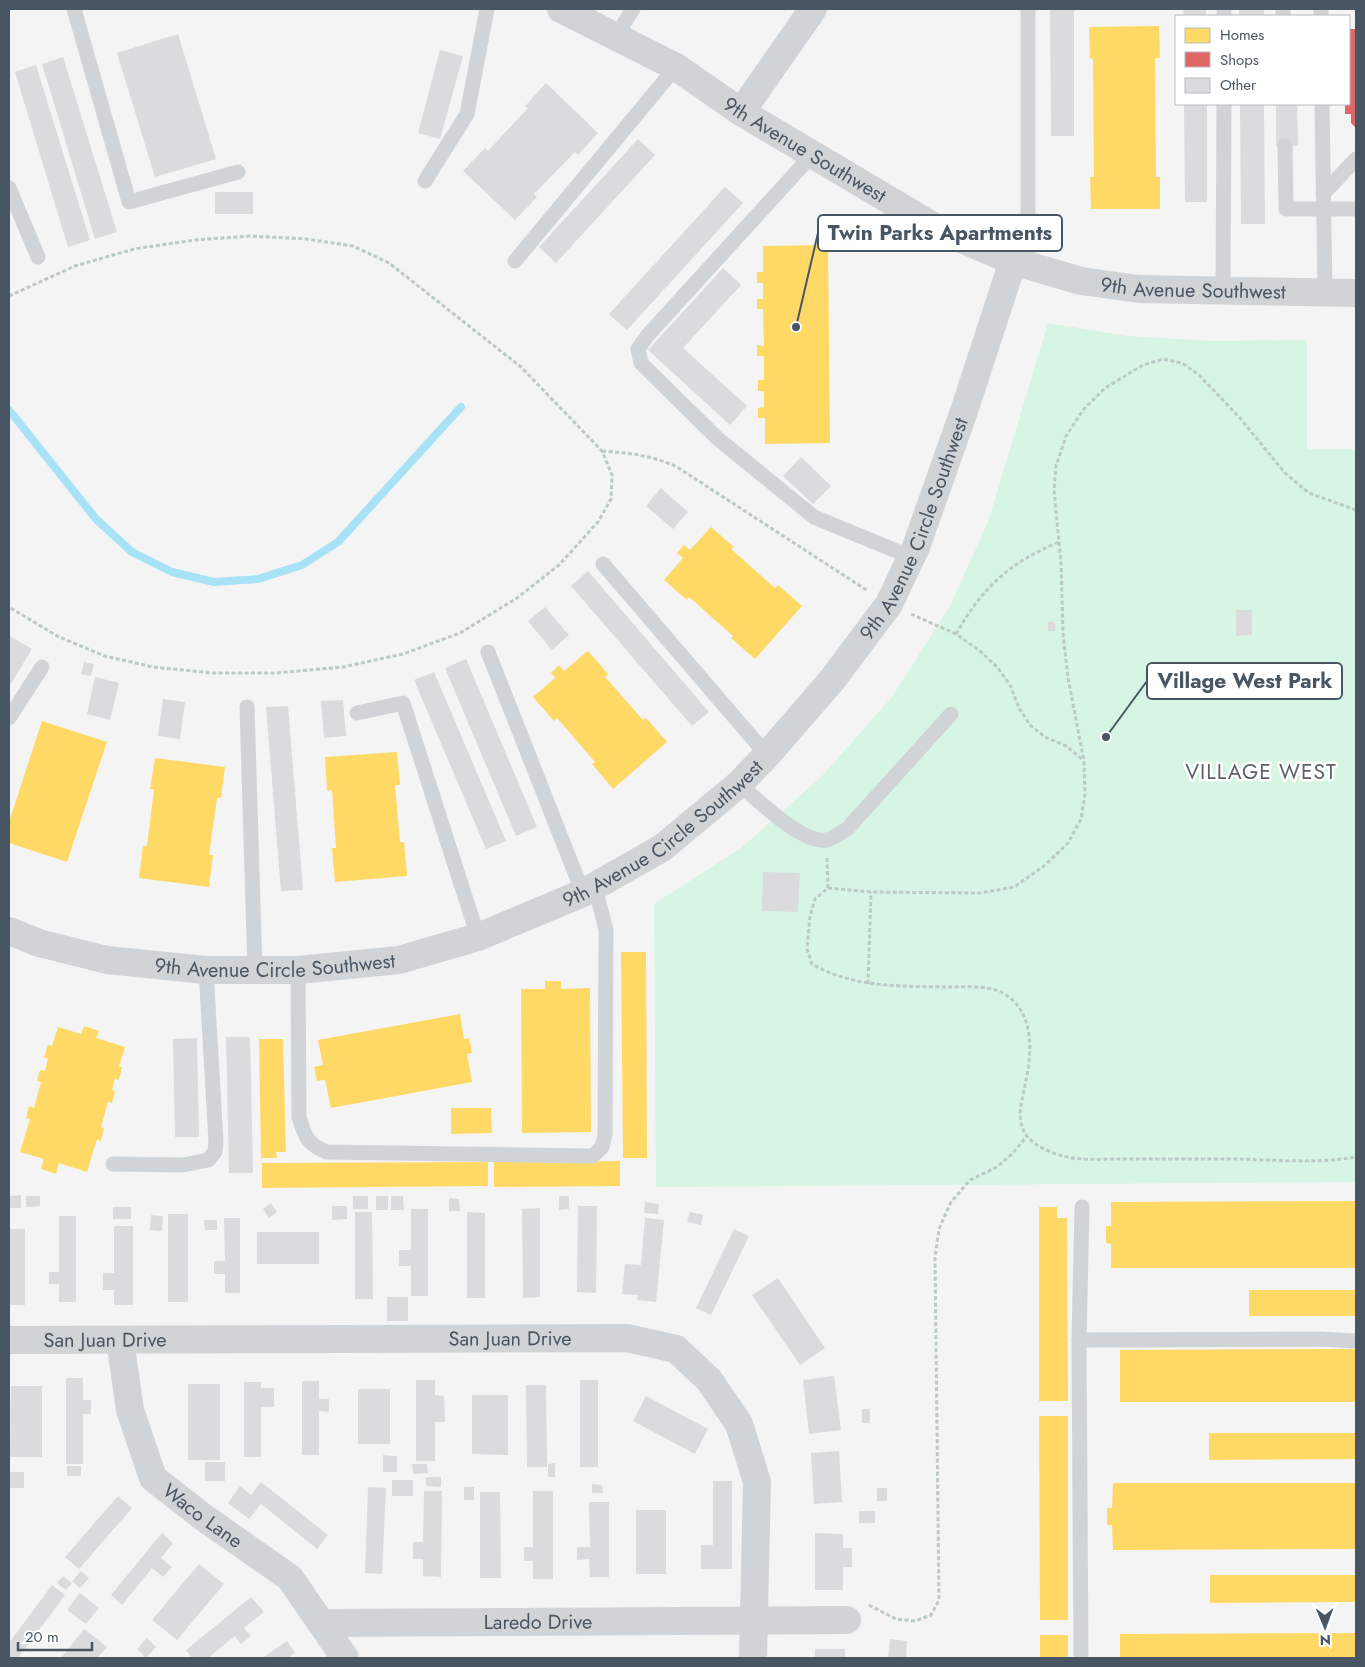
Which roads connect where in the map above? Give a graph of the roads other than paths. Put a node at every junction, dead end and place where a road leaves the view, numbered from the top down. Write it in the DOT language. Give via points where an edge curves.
graph roads {
  1 [pos="74,9"];
  2 [pos="488,9"];
  3 [pos="561,9"];
  4 [pos="633,9"];
  5 [pos="813,9"];
  6 [pos="1028,9"];
  7 [pos="616,36"];
  8 [pos="676,67"];
  9 [pos="1224,105"];
  10 [pos="1322,105"];
  11 [pos="741,112"];
  12 [pos="1285,146"];
  13 [pos="813,154"];
  14 [pos="1356,159"];
  15 [pos="238,172"];
  16 [pos="425,181"];
  17 [pos="9,188"];
  18 [pos="1324,202"];
  19 [pos="1356,209"];
  20 [pos="38,257"];
  21 [pos="515,262"];
  22 [pos="1020,263"];
  23 [pos="1223,291"];
  24 [pos="1325,293"];
  25 [pos="1356,293"];
  26 [pos="911,557"];
  27 [pos="603,564"];
  28 [pos="488,652"];
  29 [pos="42,667"];
  30 [pos="247,707"];
  31 [pos="357,713"];
  32 [pos="950,714"];
  33 [pos="9,718"];
  34 [pos="767,755"];
  35 [pos="739,784"];
  36 [pos="589,890"];
  37 [pos="9,931"];
  38 [pos="478,937"];
  39 [pos="206,970"];
  40 [pos="298,970"];
  41 [pos="255,971"];
  42 [pos="113,1164"];
  43 [pos="1082,1207"];
  44 [pos="9,1340"];
  45 [pos="120,1340"];
  46 [pos="1079,1340"];
  47 [pos="1356,1341"];
  48 [pos="754,1619"];
  49 [pos="847,1620"];
  50 [pos="322,1623"];
  51 [pos="345,1658"];
  52 [pos="753,1658"];
  53 [pos="1081,1658"];
  1 -- 15 [label="lane" via="128,202"];
  2 -- 16 [label="lane" via="467,114"];
  3 -- 7 [label="street, 9th Avenue Southwest"];
  4 -- 7 [label="lane"];
  5 -- 11 [label="street"];
  6 -- 22 [label="lane"];
  7 -- 8 [label="street, 9th Avenue Southwest"];
  8 -- 11 [label="street, 9th Avenue Southwest"];
  8 -- 21 [label="lane"];
  9 -- 23 [label="lane"];
  10 -- 18 [label="lane"];
  11 -- 13 [label="street, 9th Avenue Southwest"];
  12 -- 18 [label="lane" via="1286,209"];
  13 -- 22 [label="street, 9th Avenue Southwest" via="938,229"];
  13 -- 26 [label="lane" via="647,336 638,349 641,363 717,438 814,517"];
  14 -- 18 [label="lane"];
  17 -- 20 [label="lane"];
  18 -- 19 [label="lane"];
  18 -- 24 [label="lane"];
  22 -- 23 [label="street, 9th Avenue Southwest" via="1081,280 1139,289"];
  22 -- 26 [label="street, 9th Avenue Circle Southwest"];
  23 -- 24 [label="street, 9th Avenue Southwest"];
  24 -- 25 [label="street, 9th Avenue Southwest"];
  26 -- 34 [label="street, 9th Avenue Circle Southwest" via="889,604 832,680"];
  27 -- 34 [label="lane"];
  28 -- 36 [label="lane"];
  29 -- 33 [label="lane"];
  30 -- 41 [label="lane"];
  31 -- 38 [label="lane" via="403,703"];
  32 -- 35 [label="lane" via="847,829 827,840 809,838 791,827"];
  34 -- 35 [label="street, 9th Avenue Circle Southwest"];
  35 -- 36 [label="street, 9th Avenue Circle Southwest" via="662,848"];
  36 -- 38 [label="street, 9th Avenue Circle Southwest"];
  36 -- 40 [label="lane" via="606,930 605,1135 602,1147 593,1156 327,1152 315,1147 304,1136 299,1117"];
  37 -- 39 [label="street, 9th Avenue Circle Southwest" via="40,943 106,960"];
  38 -- 40 [label="street, 9th Avenue Circle Southwest" via="399,960"];
  39 -- 41 [label="street, 9th Avenue Circle Southwest"];
  39 -- 42 [label="lane" via="215,1152 208,1160 183,1165"];
  40 -- 41 [label="street, 9th Avenue Circle Southwest"];
  43 -- 46 [label="lane"];
  44 -- 45 [label="street, San Juan Drive"];
  45 -- 48 [label="street, San Juan Drive" via="627,1338 676,1349 709,1380 739,1424 758,1482"];
  45 -- 50 [label="street, Waco Lane" via="130,1410 153,1478 290,1578"];
  46 -- 47 [label="lane"];
  46 -- 53 [label="lane"];
  48 -- 49 [label="street, Laredo Drive"];
  48 -- 50 [label="street, Laredo Drive"];
  48 -- 52 [label="street, San Juan Drive"];
  50 -- 51 [label="street, Waco Lane"];
}
